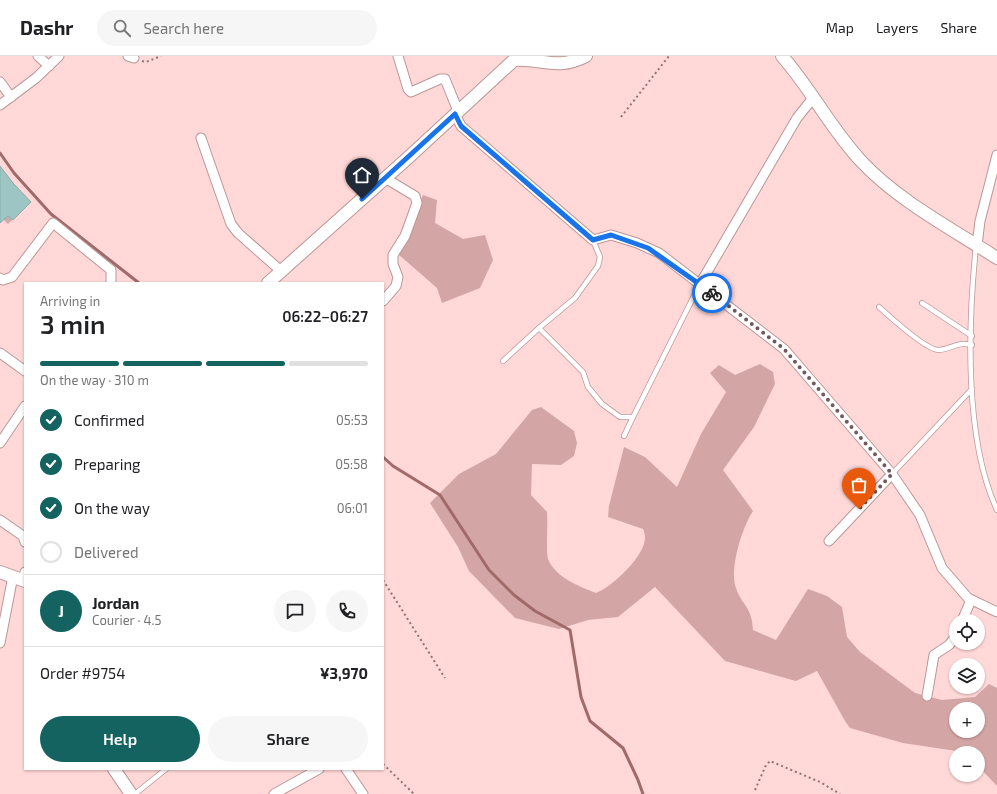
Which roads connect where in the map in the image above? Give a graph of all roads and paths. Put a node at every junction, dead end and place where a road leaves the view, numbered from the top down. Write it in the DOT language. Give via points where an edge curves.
graph roads {
  1 [pos="38,56"];
  2 [pos="59,56"];
  3 [pos="161,56"];
  4 [pos="398,56"];
  5 [pos="586,56"];
  6 [pos="669,56"];
  7 [pos="782,56"];
  8 [pos="131,57"];
  9 [pos="49,66"];
  10 [pos="0,82"];
  11 [pos="11,97"];
  12 [pos="813,98"];
  13 [pos="0,105"];
  14 [pos="457,112"];
  15 [pos="621,117"];
  16 [pos="201,138"];
  17 [pos="997,155"];
  18 [pos="385,178"];
  19 [pos="593,240"];
  20 [pos="977,245"];
  21 [pos="997,258"];
  22 [pos="0,278"];
  23 [pos="276,278"];
  24 [pos="110,282"];
  25 [pos="700,284"];
  26 [pos="384,300"];
  27 [pos="922,303"];
  28 [pos="879,307"];
  29 [pos="539,328"];
  30 [pos="972,336"];
  31 [pos="972,345"];
  32 [pos="0,353"];
  33 [pos="503,361"];
  34 [pos="24,370"];
  35 [pos="971,390"];
  36 [pos="24,407"];
  37 [pos="633,417"];
  38 [pos="624,436"];
  39 [pos="0,443"];
  40 [pos="892,474"];
  41 [pos="997,510"];
  42 [pos="0,520"];
  43 [pos="24,539"];
  44 [pos="829,541"];
  45 [pos="0,572"];
  46 [pos="21,577"];
  47 [pos="384,582"];
  48 [pos="972,600"];
  49 [pos="997,612"];
  50 [pos="965,614"];
  51 [pos="0,643"];
  52 [pos="949,645"];
  53 [pos="445,678"];
  54 [pos="927,696"];
  55 [pos="384,765"];
  56 [pos="115,770"];
  57 [pos="165,770"];
  58 [pos="317,770"];
  59 [pos="347,770"];
  60 [pos="755,790"];
  61 [pos="131,794"];
  62 [pos="135,794"];
  63 [pos="274,794"];
  64 [pos="363,794"];
  65 [pos="414,794"];
  66 [pos="840,794"];
  1 -- 9 [label="street"];
  2 -- 9 [label="street"];
  3 -- 8 [label="path" via="146,62"];
  4 -- 14 [label="street" via="411,92 440,78 445,79"];
  5 -- 14 [label="street" via="568,64 514,60"];
  6 -- 15 [label="path"];
  7 -- 12 [label="street"];
  9 -- 11 [label="street"];
  10 -- 11 [label="street"];
  11 -- 13 [label="street"];
  12 -- 20 [label="street" via="840,137 862,162 896,191"];
  12 -- 25 [label="street" via="797,118"];
  14 -- 18 [label="street"];
  14 -- 19 [label="street" via="461,126"];
  16 -- 23 [label="street" via="231,224"];
  17 -- 20 [label="street" via="980,221"];
  18 -- 23 [label="street"];
  18 -- 26 [label="street" via="415,196 417,203 406,236 393,255 398,277 396,286"];
  19 -- 25 [label="street" via="611,235 648,248"];
  19 -- 29 [label="lane" via="600,257 598,266 568,305"];
  20 -- 21 [label="street"];
  20 -- 30 [label="lane" via="972,288"];
  22 -- 24 [label="street" via="3,280 12,277 53,223 111,270"];
  25 -- 37 [label="lane"];
  25 -- 40 [label="street" via="784,349"];
  27 -- 30 [label="lane"];
  28 -- 31 [label="lane" via="932,349 939,350 963,343"];
  29 -- 33 [label="lane"];
  29 -- 37 [label="lane" via="583,372 588,387 602,404 620,417"];
  30 -- 31 [label="lane"];
  31 -- 35 [label="lane"];
  32 -- 34 [label="street"];
  35 -- 40 [label="lane"];
  35 -- 41 [label="lane" via="984,473"];
  36 -- 39 [label="street"];
  37 -- 38 [label="lane"];
  40 -- 44 [label="street"];
  40 -- 48 [label="street" via="920,515 942,568"];
  42 -- 43 [label="street"];
  45 -- 46 [label="street"];
  46 -- 51 [label="street"];
  47 -- 53 [label="path"];
  48 -- 49 [label="street"];
  48 -- 50 [label="street"];
  52 -- 54 [label="street" via="934,655"];
  55 -- 65 [label="path"];
  56 -- 61 [label="street"];
  57 -- 62 [label="lane"];
  58 -- 63 [label="street"];
  59 -- 64 [label="street"];
  60 -- 66 [label="path" via="770,761 820,782"];
}
